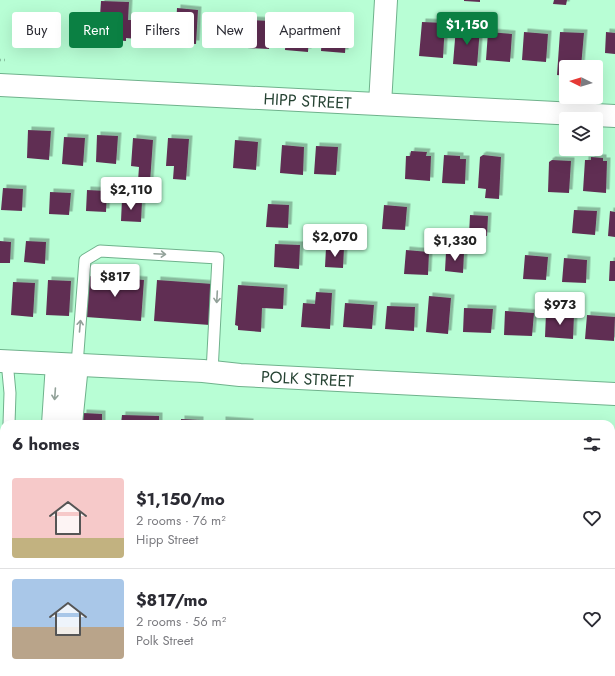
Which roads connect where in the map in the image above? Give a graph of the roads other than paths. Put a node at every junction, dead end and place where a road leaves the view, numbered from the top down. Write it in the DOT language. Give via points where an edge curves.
graph roads {
  1 [pos="386,0"];
  2 [pos="0,85"];
  3 [pos="380,104"];
  4 [pos="615,116"];
  5 [pos="3,361"];
  6 [pos="67,365"];
  7 [pos="212,372"];
  8 [pos="615,394"];
  9 [pos="5,400"];
  10 [pos="8,420"];
  11 [pos="54,420"];
  12 [pos="71,420"];
  1 -- 3 [label="street"];
  2 -- 3 [label="street, HIPP STREET"];
  3 -- 4 [label="street, HIPP STREET"];
  5 -- 6 [label="street, POLK STREET"];
  5 -- 9 [label="lane"];
  6 -- 7 [label="street, POLK STREET"];
  6 -- 7 [label="lane, one-way" via="85,260 100,251 108,251 218,258"];
  6 -- 11 [label="street, one-way"];
  6 -- 12 [label="street"];
  7 -- 8 [label="street, POLK STREET"];
  9 -- 10 [label="lane"];
}
